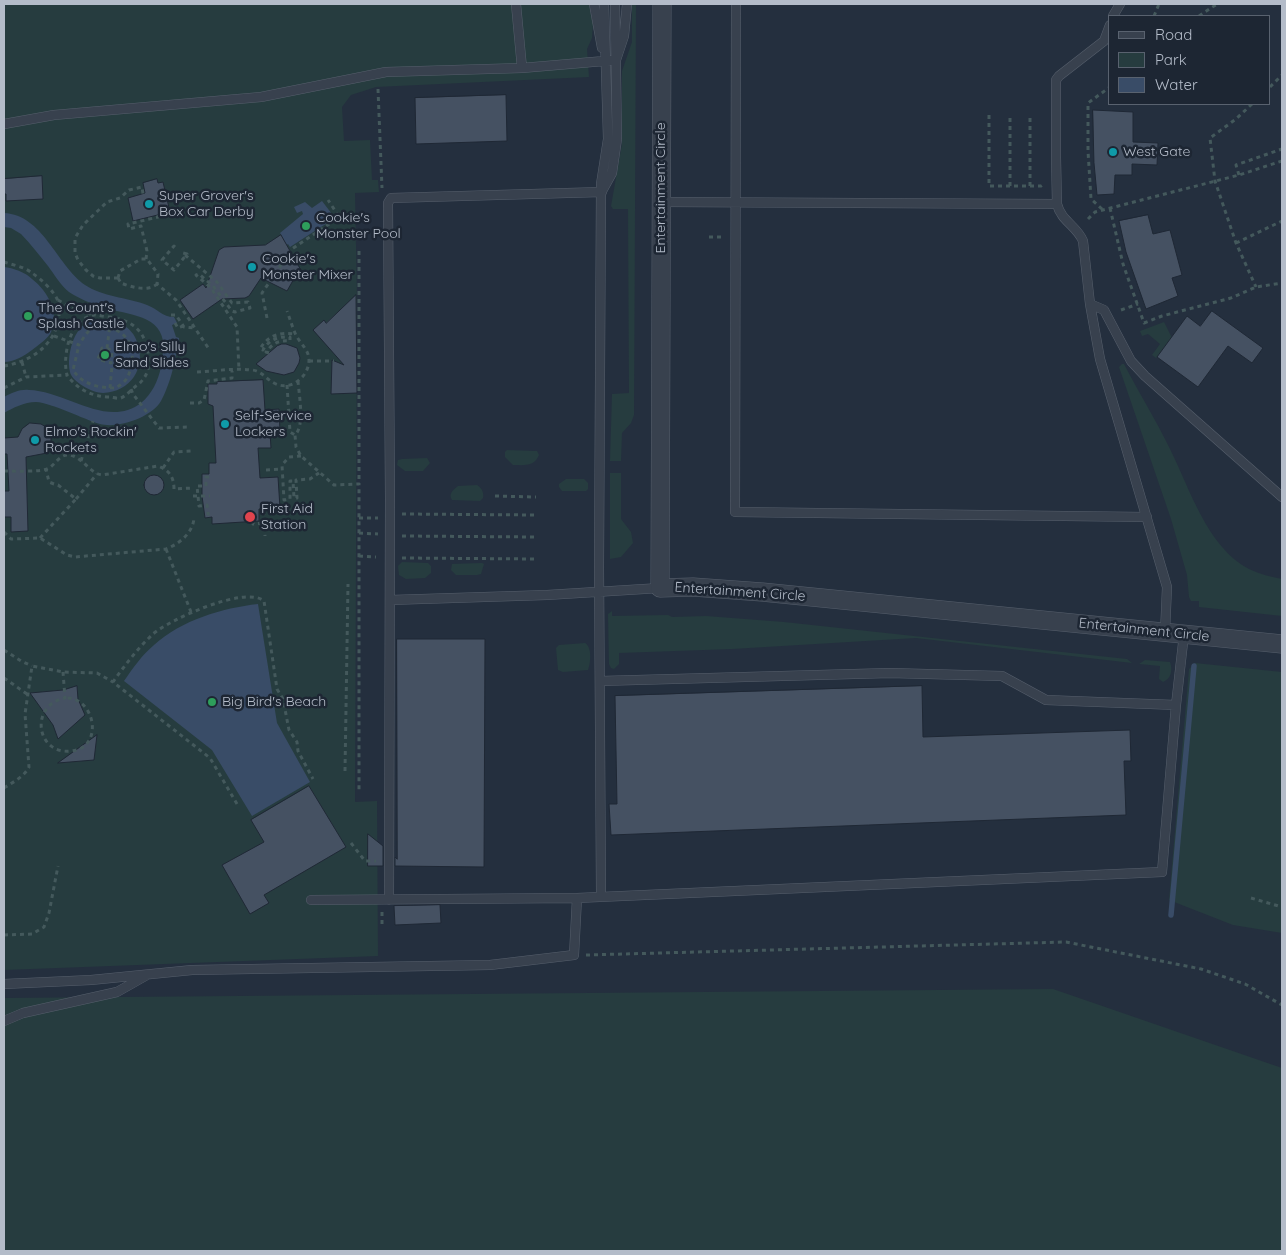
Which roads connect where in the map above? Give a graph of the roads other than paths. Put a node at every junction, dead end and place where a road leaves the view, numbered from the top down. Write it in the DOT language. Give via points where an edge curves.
graph roads {
  1 [pos="516,4"];
  2 [pos="594,4"];
  3 [pos="604,4"];
  4 [pos="615,4"];
  5 [pos="627,4"];
  6 [pos="662,4"];
  7 [pos="736,4"];
  8 [pos="1120,4"];
  9 [pos="1114,15"];
  10 [pos="1108,30"];
  11 [pos="607,60"];
  12 [pos="616,60"];
  13 [pos="522,68"];
  14 [pos="4,124"];
  15 [pos="602,192"];
  16 [pos="662,202"];
  17 [pos="735,203"];
  18 [pos="1057,204"];
  19 [pos="1090,304"];
  20 [pos="1282,497"];
  21 [pos="1147,517"];
  22 [pos="660,588"];
  23 [pos="600,591"];
  24 [pos="390,600"];
  25 [pos="1165,633"];
  26 [pos="1184,634"];
  27 [pos="1282,644"];
  28 [pos="600,681"];
  29 [pos="1176,705"];
  30 [pos="600,895"];
  31 [pos="577,898"];
  32 [pos="311,900"];
  33 [pos="389,900"];
  34 [pos="152,972"];
  35 [pos="4,984"];
  36 [pos="4,1021"];
  1 -- 13 [label="lane"];
  2 -- 11 [label="lane"];
  3 -- 11 [label="lane"];
  4 -- 12 [label="lane"];
  5 -- 12 [label="lane" via="624,36"];
  6 -- 16 [label="street, Entertainment Circle"];
  7 -- 17 [label="lane"];
  8 -- 9 [label="lane"];
  10 -- 18 [label="lane" via="1104,41 1056,80"];
  11 -- 12 [label="lane"];
  11 -- 13 [label="lane"];
  11 -- 15 [label="lane" via="608,139"];
  12 -- 15 [label="lane" via="617,139 612,173"];
  13 -- 14 [label="lane" via="386,72 261,97 54,115"];
  15 -- 23 [label="lane"];
  15 -- 24 [label="lane" via="391,198 388,203"];
  16 -- 17 [label="lane"];
  16 -- 22 [label="street, Entertainment Circle"];
  17 -- 18 [label="lane"];
  17 -- 21 [label="lane" via="735,512"];
  18 -- 19 [label="lane" via="1062,216 1083,241"];
  19 -- 20 [label="lane" via="1104,310 1131,361 1145,376"];
  19 -- 21 [label="lane" via="1106,381"];
  21 -- 25 [label="lane" via="1167,587"];
  22 -- 23 [label="lane"];
  22 -- 25 [label="street, Entertainment Circle" via="753,592"];
  23 -- 24 [label="lane"];
  23 -- 28 [label="lane"];
  24 -- 33 [label="lane"];
  25 -- 26 [label="street, Entertainment Circle"];
  26 -- 27 [label="street, Entertainment Circle"];
  26 -- 29 [label="lane"];
  28 -- 29 [label="lane" via="890,673 1002,676 1046,700"];
  28 -- 30 [label="lane"];
  29 -- 30 [label="lane" via="1162,872"];
  30 -- 31 [label="lane"];
  31 -- 33 [label="lane"];
  31 -- 34 [label="lane" via="574,955 490,965"];
  32 -- 33 [label="lane"];
  34 -- 35 [label="lane" via="91,980"];
  34 -- 36 [label="lane" via="117,992 22,1012"];
}
